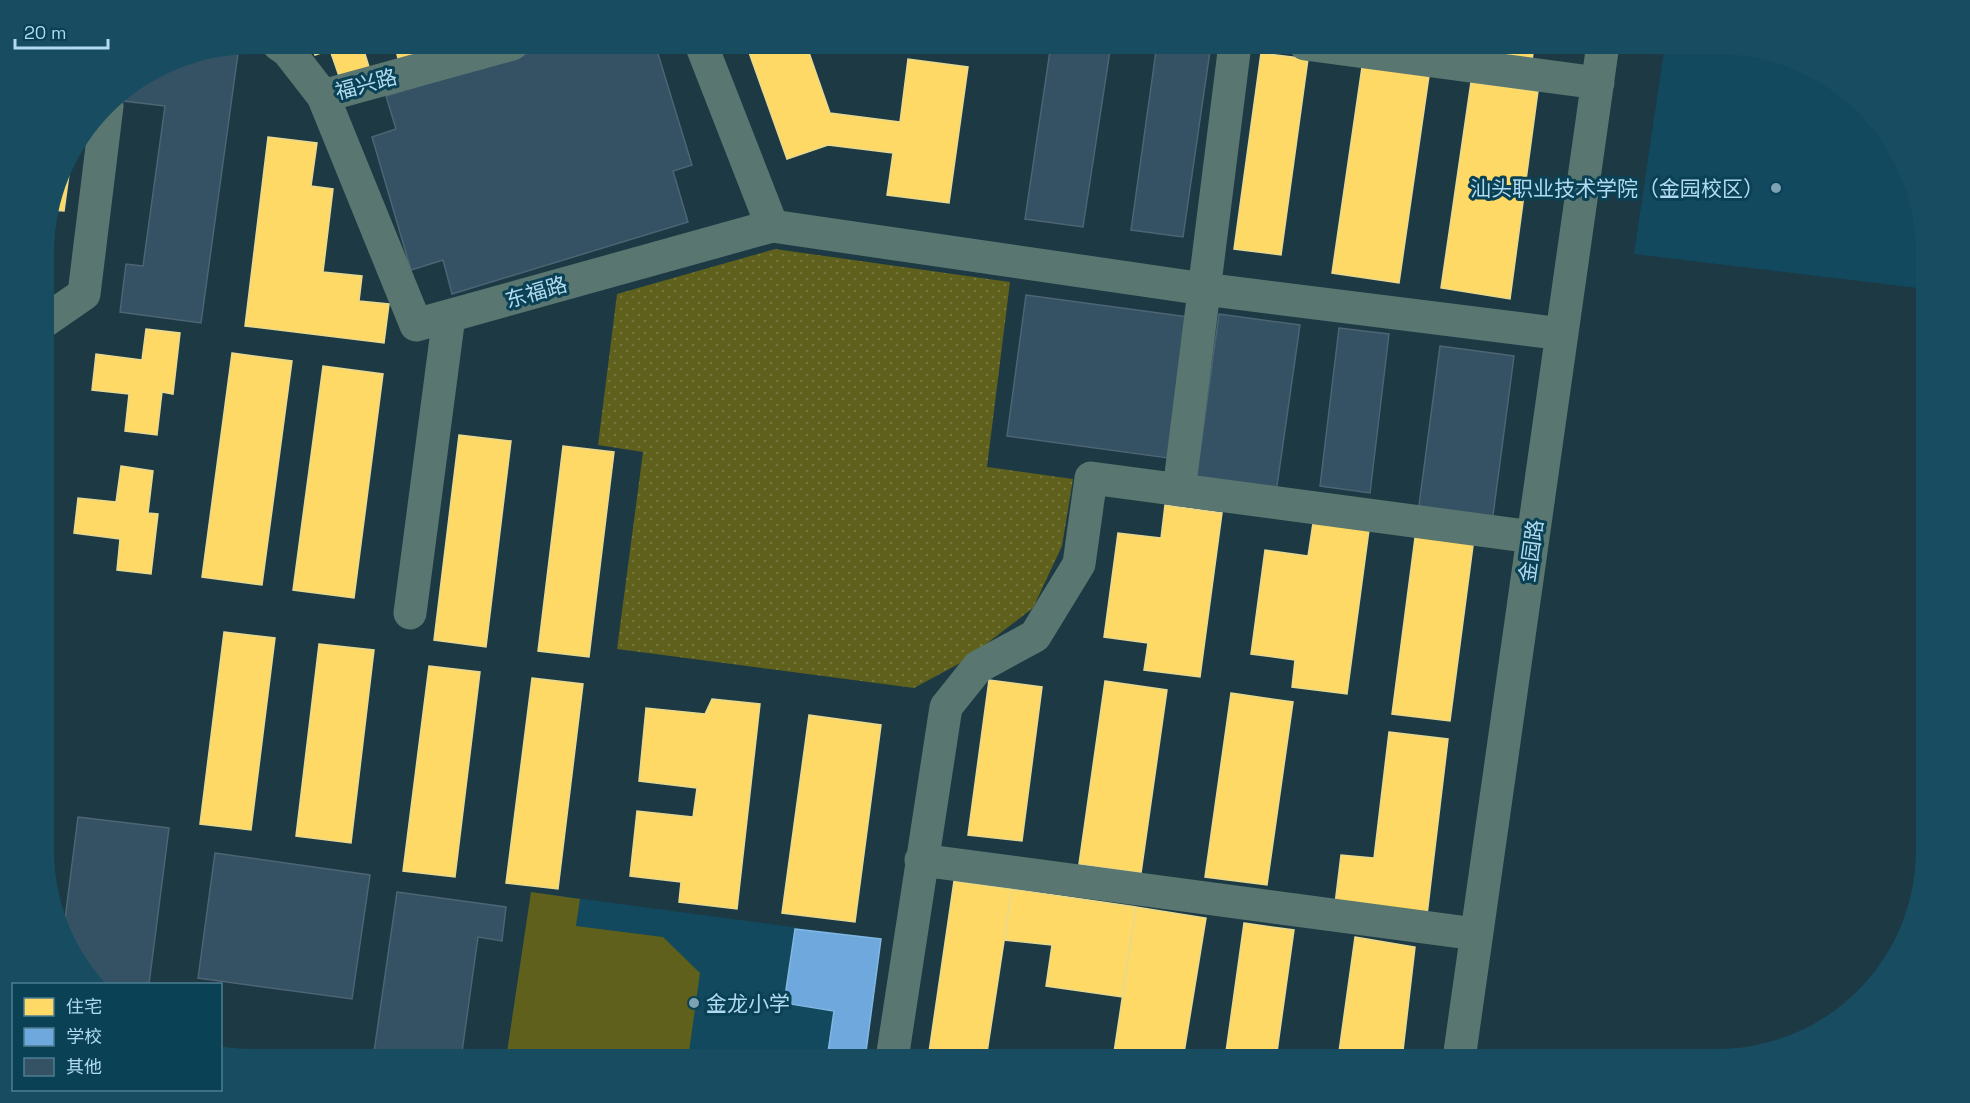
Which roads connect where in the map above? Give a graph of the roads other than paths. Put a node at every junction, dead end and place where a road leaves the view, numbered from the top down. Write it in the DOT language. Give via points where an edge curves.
graph roads {
  1 [pos="290,54"];
  2 [pos="476,54"];
  3 [pos="705,54"];
  4 [pos="1234,54"];
  5 [pos="1380,54"];
  6 [pos="1602,54"];
  7 [pos="1598,83"];
  8 [pos="323,96"];
  9 [pos="105,120"];
  10 [pos="772,226"];
  11 [pos="1204,289"];
  12 [pos="54,315"];
  13 [pos="449,316"];
  14 [pos="1562,334"];
  15 [pos="1179,490"];
  16 [pos="1533,537"];
  17 [pos="410,613"];
  18 [pos="921,860"];
  19 [pos="1476,934"];
  20 [pos="893,1049"];
  21 [pos="1459,1049"];
  1 -- 8 [label="street, 东福路"];
  2 -- 8 [label="street, 福兴路"];
  3 -- 10 [label="street"];
  4 -- 11 [label="street"];
  5 -- 7 [label="street"];
  6 -- 7 [label="street, 金园路"];
  7 -- 14 [label="street, 金园路"];
  8 -- 13 [label="street, 东福路" via="416,325"];
  9 -- 12 [label="street" via="84,294"];
  10 -- 11 [label="street"];
  10 -- 13 [label="street, 东福路"];
  11 -- 14 [label="street"];
  11 -- 15 [label="street"];
  13 -- 17 [label="street"];
  14 -- 16 [label="street, 金园路"];
  15 -- 16 [label="street"];
  15 -- 18 [label="street" via="1091,478 1079,564 1035,636 978,668 946,707"];
  16 -- 19 [label="street, 金园路"];
  18 -- 19 [label="street"];
  18 -- 20 [label="street"];
  19 -- 21 [label="street, 金园路"];
}
